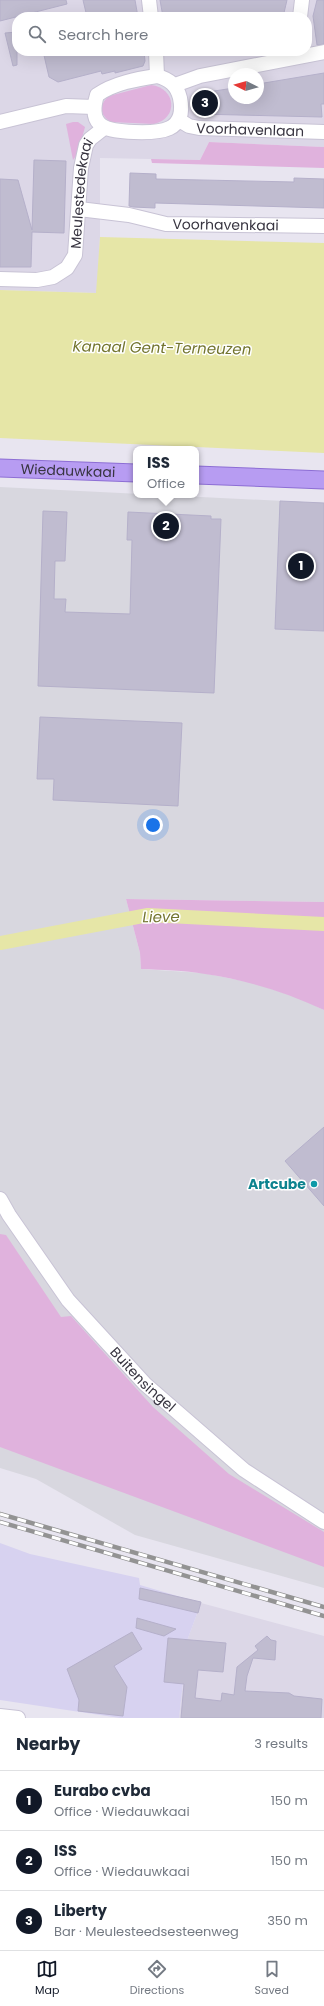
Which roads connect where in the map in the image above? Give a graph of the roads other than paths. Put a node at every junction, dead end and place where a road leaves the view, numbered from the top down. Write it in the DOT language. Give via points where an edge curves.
graph roads {
  1 [pos="149,0"];
  2 [pos="302,0"];
  3 [pos="150,12"];
  4 [pos="301,12"];
  5 [pos="324,52"];
  6 [pos="312,53"];
  7 [pos="156,56"];
  8 [pos="290,56"];
  9 [pos="157,76"];
  10 [pos="175,85"];
  11 [pos="94,107"];
  12 [pos="179,120"];
  13 [pos="0,122"];
  14 [pos="104,128"];
  15 [pos="324,132"];
  16 [pos="83,210"];
  17 [pos="324,226"];
  18 [pos="0,279"];
  19 [pos="0,468"];
  20 [pos="133,473"];
  21 [pos="199,475"];
  22 [pos="324,480"];
  23 [pos="0,1199"];
  24 [pos="4,1218"];
  25 [pos="324,1522"];
  26 [pos="0,1716"];
  27 [pos="18,1718"];
  1 -- 3 [label="street"];
  2 -- 4 [label="street"];
  5 -- 6 [label="street"];
  7 -- 9 [label="street"];
  8 -- 10 [label="street" via="200,76"];
  9 -- 10 [label="street"];
  9 -- 11 [label="street" via="141,78 106,89 97,95"];
  10 -- 12 [label="street" via="182,110"];
  11 -- 13 [label="street" via="66,106"];
  11 -- 14 [label="street" via="94,115"];
  12 -- 14 [label="street" via="164,132 155,133 113,132"];
  12 -- 15 [label="street, Voorhavenlaan" via="199,128"];
  14 -- 16 [label="street, Meulestedekaai" via="90,138 86,145 81,168"];
  16 -- 17 [label="street, Voorhavenkaai" via="129,215 166,224"];
  16 -- 18 [label="street, Meulestedekaai" via="75,255 67,268 53,277 37,280"];
  19 -- 20 [label="main road, Wiedauwkaai"];
  21 -- 22 [label="main road"];
  23 -- 24 [label="street, Buitensingel"];
  24 -- 25 [label="street, Buitensingel" via="68,1300 145,1384 244,1470"];
  26 -- 27 [label="street"];
}
